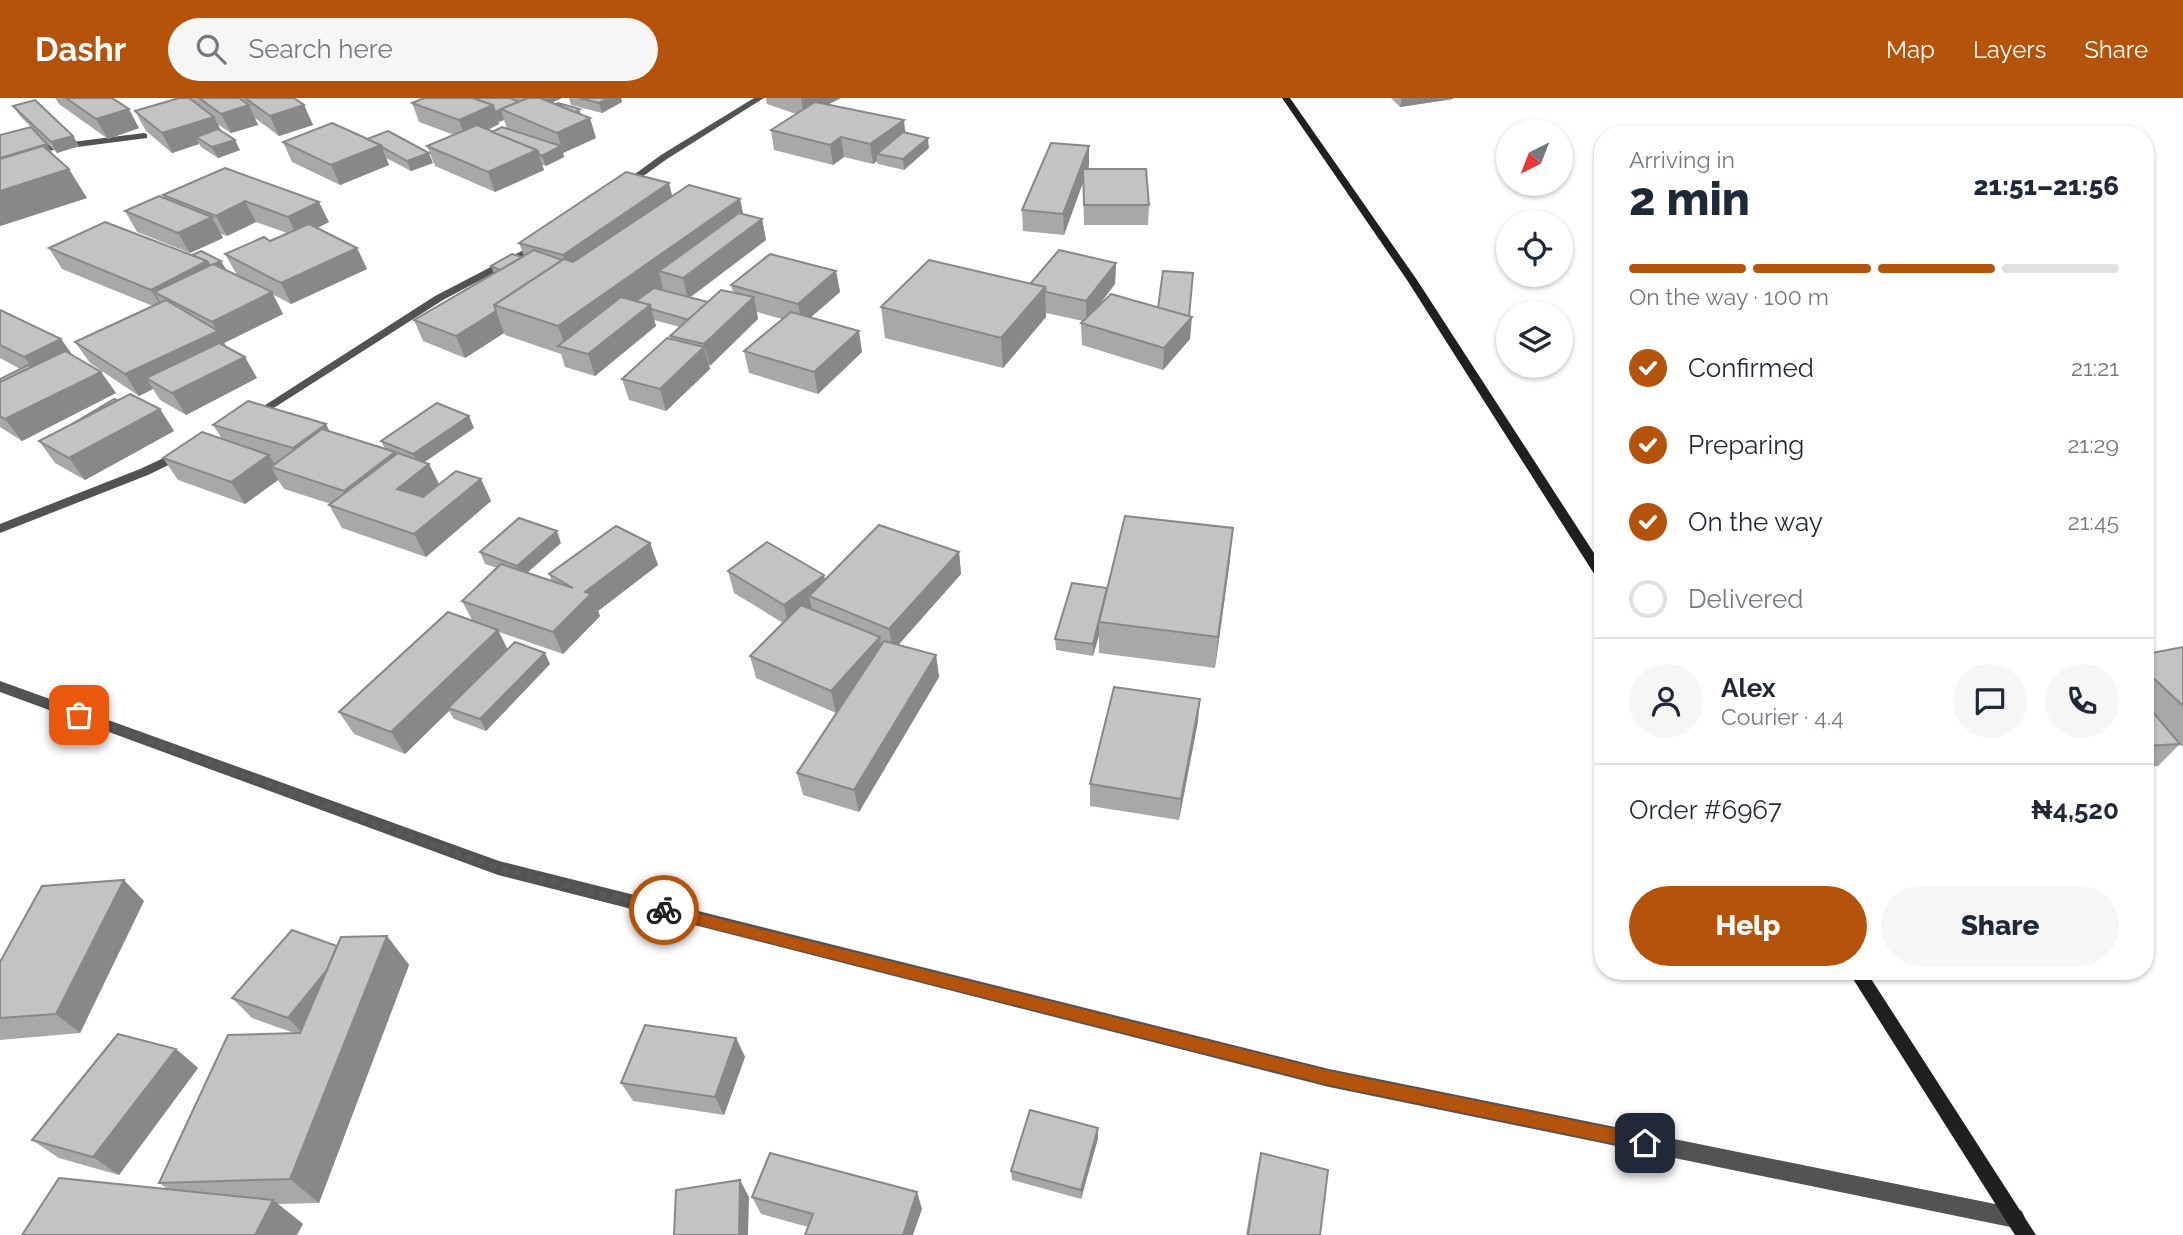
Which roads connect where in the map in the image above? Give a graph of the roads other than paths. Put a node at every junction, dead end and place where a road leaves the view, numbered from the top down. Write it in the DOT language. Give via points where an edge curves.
graph roads {
  1 [pos="760,98"];
  2 [pos="1286,98"];
  3 [pos="144,136"];
  4 [pos="0,154"];
  5 [pos="612,195"];
  6 [pos="547,240"];
  7 [pos="244,422"];
  8 [pos="199,445"];
  9 [pos="0,529"];
  10 [pos="1594,563"];
  11 [pos="0,686"];
  12 [pos="1862,980"];
  13 [pos="2015,1218"];
  14 [pos="2026,1235"];
  1 -- 5 [label="street"];
  2 -- 10 [label="main road" via="1412,279"];
  3 -- 4 [label="street"];
  6 -- 7 [label="street" via="439,298"];
  8 -- 9 [label="street"];
  11 -- 13 [label="street" via="498,868 1329,1078"];
  12 -- 13 [label="main road"];
  13 -- 14 [label="main road"];
}
